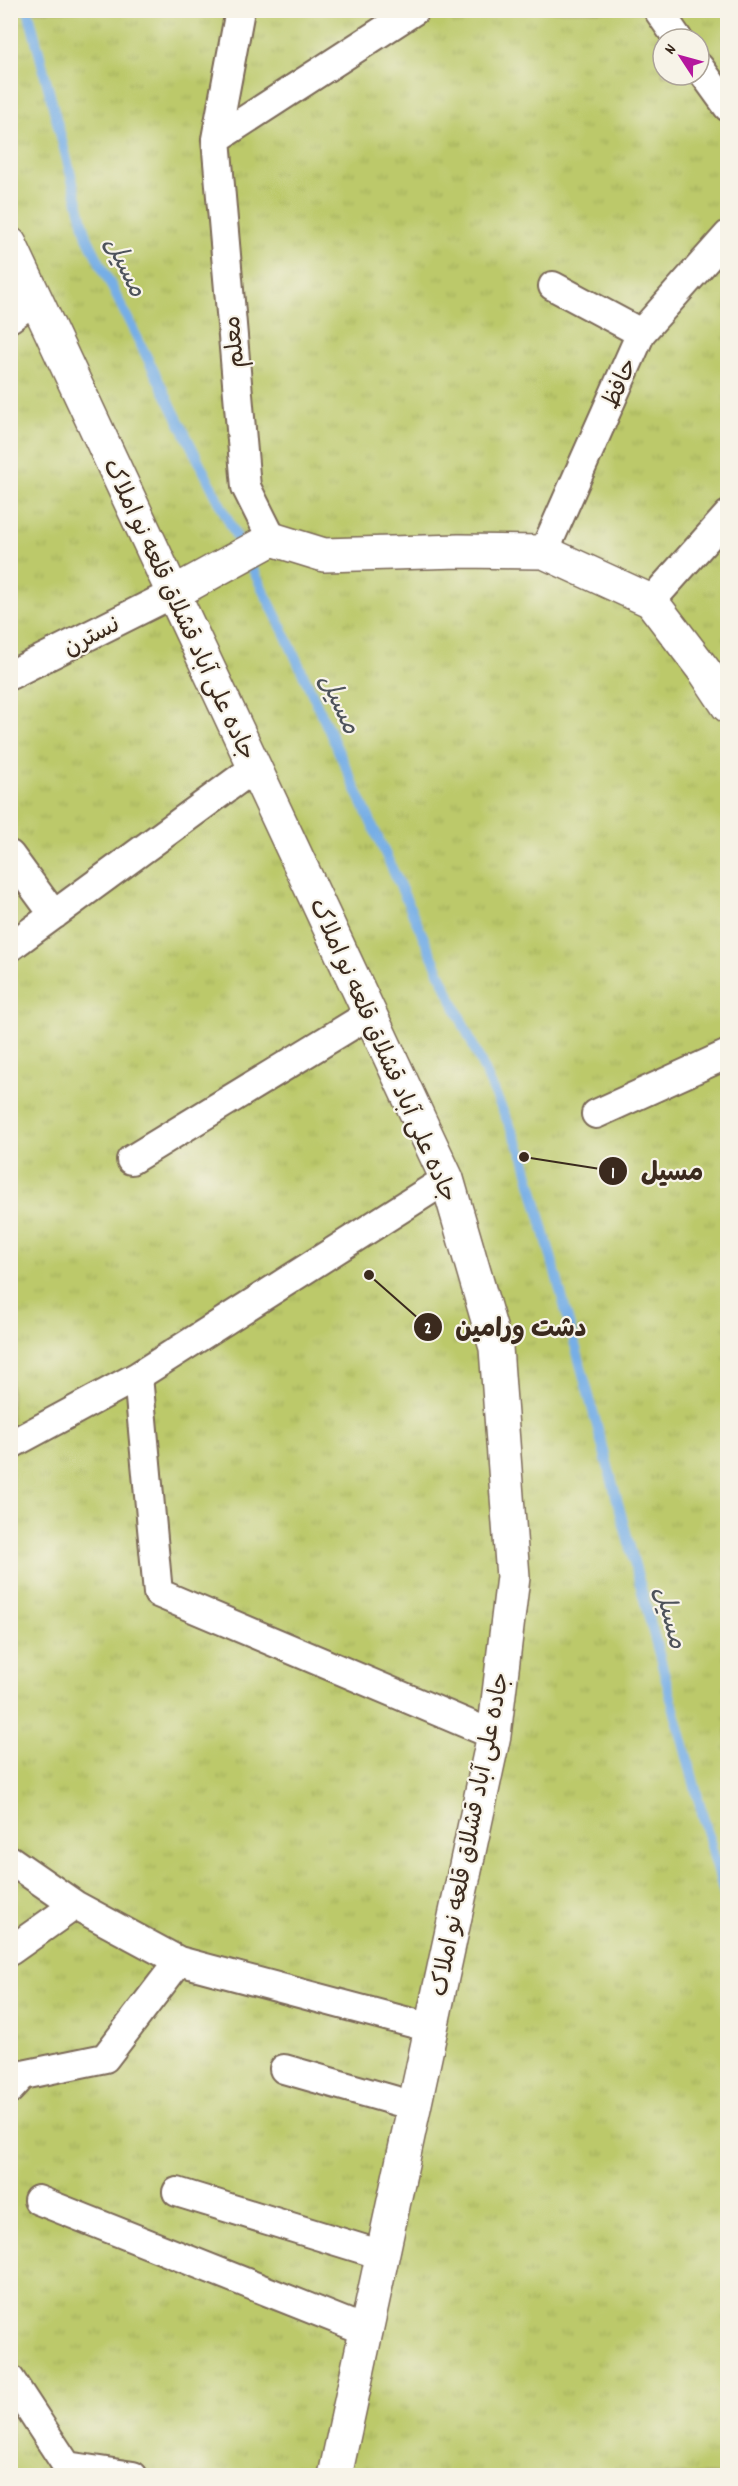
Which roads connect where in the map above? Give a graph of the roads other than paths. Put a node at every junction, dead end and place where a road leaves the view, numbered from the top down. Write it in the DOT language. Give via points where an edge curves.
graph roads {
  1 [pos="240,10"];
  2 [pos="415,10"];
  3 [pos="658,10"];
  4 [pos="670,27"];
  5 [pos="711,83"];
  6 [pos="728,106"];
  7 [pos="216,139"];
  8 [pos="728,235"];
  9 [pos="10,244"];
  10 [pos="553,286"];
  11 [pos="38,298"];
  12 [pos="10,318"];
  13 [pos="641,333"];
  14 [pos="728,515"];
  15 [pos="269,540"];
  16 [pos="544,552"];
  17 [pos="172,594"];
  18 [pos="651,601"];
  19 [pos="10,675"];
  20 [pos="728,706"];
  21 [pos="254,768"];
  22 [pos="10,855"];
  23 [pos="54,915"];
  24 [pos="10,946"];
  25 [pos="370,1014"];
  26 [pos="728,1054"];
  27 [pos="596,1114"];
  28 [pos="131,1160"];
  29 [pos="447,1179"];
  30 [pos="138,1376"];
  31 [pos="10,1445"];
  32 [pos="494,1735"];
  33 [pos="10,1860"];
  34 [pos="75,1905"];
  35 [pos="10,1951"];
  36 [pos="179,1962"];
  37 [pos="431,2028"];
  38 [pos="284,2069"];
  39 [pos="10,2089"];
  40 [pos="414,2106"];
  41 [pos="177,2192"];
  42 [pos="38,2200"];
  43 [pos="382,2255"];
  44 [pos="366,2331"];
  45 [pos="10,2379"];
  46 [pos="133,2475"];
  47 [pos="335,2475"];
  1 -- 7 [label="street, معلم"];
  2 -- 7 [label="street"];
  3 -- 4 [label="street"];
  5 -- 6 [label="street"];
  7 -- 15 [label="street, معلم" via="246,487"];
  8 -- 13 [label="street, حافظ"];
  9 -- 11 [label="street, جاده علی آباد قشلاق قلعه نو املاک"];
  10 -- 13 [label="street"];
  11 -- 12 [label="street"];
  11 -- 17 [label="street, جاده علی آباد قشلاق قلعه نو املاک"];
  13 -- 16 [label="street, حافظ"];
  14 -- 18 [label="street"];
  15 -- 16 [label="street" via="324,555"];
  15 -- 17 [label="street"];
  16 -- 18 [label="street"];
  17 -- 19 [label="street, نسترن"];
  17 -- 21 [label="street, جاده علی آباد قشلاق قلعه نو املاک"];
  18 -- 20 [label="street"];
  21 -- 23 [label="street"];
  21 -- 25 [label="street, جاده علی آباد قشلاق قلعه نو املاک"];
  22 -- 23 [label="street"];
  23 -- 24 [label="street"];
  25 -- 28 [label="street"];
  25 -- 29 [label="street, جاده علی آباد قشلاق قلعه نو املاک"];
  26 -- 27 [label="street"];
  29 -- 30 [label="street"];
  29 -- 32 [label="street, جاده علی آباد قشلاق قلعه نو املاک" via="496,1348 513,1577"];
  30 -- 31 [label="street"];
  30 -- 32 [label="street" via="158,1593"];
  32 -- 37 [label="street, جاده علی آباد قشلاق قلعه نو املاک"];
  33 -- 34 [label="street"];
  34 -- 35 [label="street"];
  34 -- 36 [label="street"];
  36 -- 37 [label="street"];
  36 -- 39 [label="street" via="105,2058 23,2075"];
  37 -- 40 [label="street, جاده علی آباد قشلاق قلعه نو املاک"];
  38 -- 40 [label="street"];
  40 -- 43 [label="street, جاده علی آباد قشلاق قلعه نو املاک"];
  41 -- 43 [label="street"];
  42 -- 44 [label="street"];
  43 -- 44 [label="street, جاده علی آباد قشلاق قلعه نو املاک"];
  44 -- 47 [label="street, جاده علی آباد قشلاق قلعه نو املاک"];
  45 -- 46 [label="street" via="67,2466"];
}
